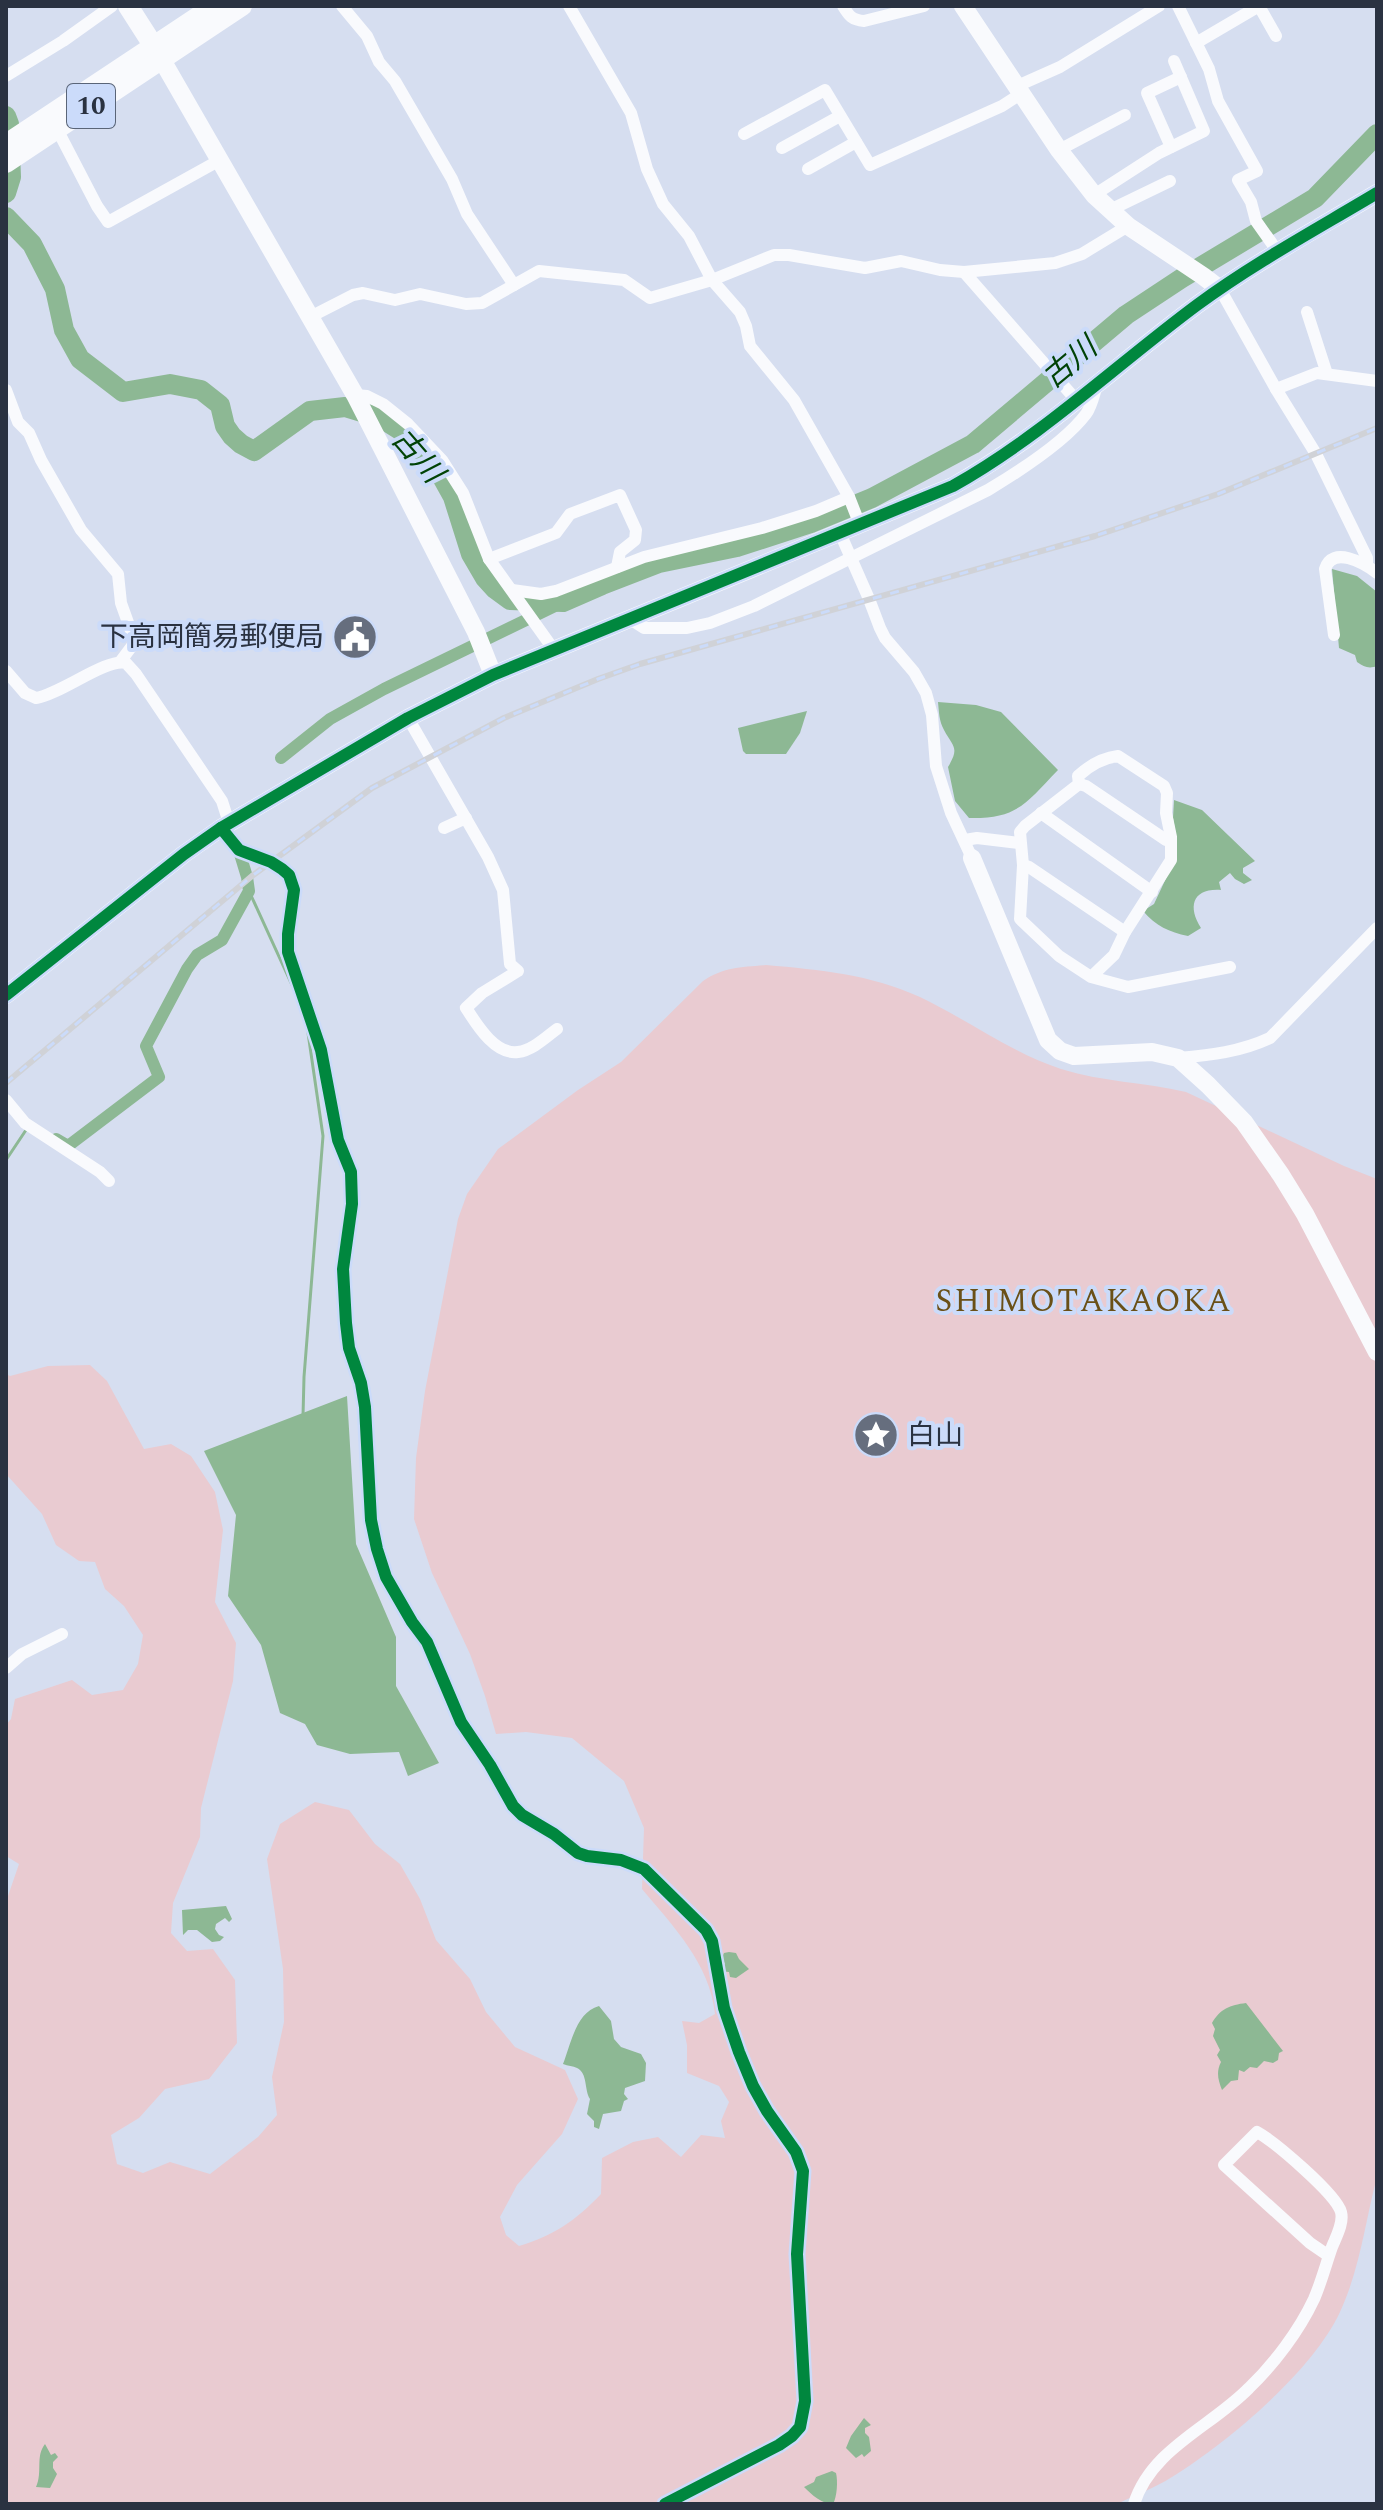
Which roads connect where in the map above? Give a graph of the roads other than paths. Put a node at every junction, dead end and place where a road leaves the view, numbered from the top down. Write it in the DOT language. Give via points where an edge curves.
graph roads {
  1 [pos="112,6"];
  2 [pos="128,6"];
  3 [pos="214,6"];
  4 [pos="242,6"];
  5 [pos="342,6"];
  6 [pos="569,6"];
  7 [pos="843,6"];
  8 [pos="924,6"];
  9 [pos="963,6"];
  10 [pos="1159,6"];
  11 [pos="1178,6"];
  12 [pos="1276,36"];
  13 [pos="1196,43"];
  14 [pos="158,53"];
  15 [pos="1174,61"];
  16 [pos="6,76"];
  17 [pos="1181,77"];
  18 [pos="1019,90"];
  19 [pos="1125,115"];
  20 [pos="840,116"];
  21 [pos="57,129"];
  22 [pos="744,134"];
  23 [pos="856,142"];
  24 [pos="1171,147"];
  25 [pos="782,148"];
  26 [pos="13,149"];
  27 [pos="1059,150"];
  28 [pos="220,160"];
  29 [pos="808,169"];
  30 [pos="1170,181"];
  31 [pos="1377,193"];
  32 [pos="1094,195"];
  33 [pos="1110,210"];
  34 [pos="1128,226"];
  35 [pos="1273,245"];
  36 [pos="964,272"];
  37 [pos="712,280"];
  38 [pos="514,285"];
  39 [pos="1220,289"];
  40 [pos="1307,312"];
  41 [pos="310,317"];
  42 [pos="1327,374"];
  43 [pos="1377,381"];
  44 [pos="1097,385"];
  45 [pos="1276,389"];
  46 [pos="6,390"];
  47 [pos="356,398"];
  48 [pos="1077,401"];
  49 [pos="850,498"];
  50 [pos="858,520"];
  51 [pos="840,533"];
  52 [pos="850,558"];
  53 [pos="489,559"];
  54 [pos="617,567"];
  55 [pos="1372,569"];
  56 [pos="513,591"];
  57 [pos="630,619"];
  58 [pos="1334,635"];
  59 [pos="554,650"];
  60 [pos="120,662"];
  61 [pos="6,671"];
  62 [pos="493,675"];
  63 [pos="408,718"];
  64 [pos="1079,784"];
  65 [pos="1041,813"];
  66 [pos="466,818"];
  67 [pos="225,826"];
  68 [pos="444,828"];
  69 [pos="1171,840"];
  70 [pos="1019,843"];
  71 [pos="968,849"];
  72 [pos="1023,865"];
  73 [pos="1152,892"];
  74 [pos="1377,928"];
  75 [pos="1125,932"];
  76 [pos="1230,967"];
  77 [pos="1091,977"];
  78 [pos="6,995"];
  79 [pos="557,1029"];
  80 [pos="1178,1058"];
  81 [pos="6,1100"];
  82 [pos="109,1181"];
  83 [pos="1372,1337"];
  84 [pos="1377,1352"];
  85 [pos="62,1634"];
  86 [pos="6,1668"];
  87 [pos="1329,2256"];
  88 [pos="665,2504"];
  89 [pos="1134,2504"];
  1 -- 16 [label="street"];
  2 -- 14 [label="main road"];
  3 -- 14 [label="main road, 10"];
  4 -- 14 [label="main road, 10"];
  5 -- 38 [label="street" via="395,81 472,222"];
  6 -- 37 [label="street" via="631,113 663,204 689,236"];
  7 -- 8 [label="street" via="855,21 864,21"];
  9 -- 18 [label="street"];
  10 -- 18 [label="street"];
  11 -- 13 [label="street"];
  12 -- 13 [label="street" via="1259,6"];
  13 -- 35 [label="street" via="1218,101 1257,171 1238,180"];
  14 -- 21 [label="main road, 10"];
  14 -- 26 [label="main road, 10"];
  14 -- 28 [label="street"];
  15 -- 17 [label="street"];
  17 -- 24 [label="street" via="1204,131"];
  17 -- 24 [label="street" via="1147,93"];
  18 -- 23 [label="street" via="1002,106 870,165"];
  18 -- 27 [label="street"];
  19 -- 27 [label="street"];
  20 -- 22 [label="street" via="825,90"];
  20 -- 23 [label="street"];
  20 -- 25 [label="street"];
  21 -- 26 [label="main road, 10"];
  21 -- 28 [label="street" via="108,222"];
  23 -- 29 [label="street"];
  24 -- 32 [label="street"];
  27 -- 32 [label="street"];
  28 -- 41 [label="street"];
  30 -- 33 [label="street"];
  31 -- 35 [label="street"];
  32 -- 33 [label="street"];
  33 -- 34 [label="street"];
  34 -- 36 [label="street" via="1082,254 1055,263"];
  34 -- 39 [label="street"];
  35 -- 39 [label="street"];
  36 -- 37 [label="street" via="901,261 865,268 774,255"];
  36 -- 48 [label="street"];
  37 -- 38 [label="street" via="650,298 624,280 539,271"];
  37 -- 49 [label="street" via="740,312 750,346 794,400"];
  38 -- 41 [label="street" via="482,303 466,304 420,294 395,300 363,293"];
  39 -- 44 [label="street"];
  39 -- 45 [label="street"];
  40 -- 42 [label="street"];
  41 -- 47 [label="street"];
  42 -- 43 [label="street"];
  42 -- 45 [label="street"];
  44 -- 48 [label="street"];
  44 -- 52 [label="street" via="1087,413 1016,474"];
  45 -- 55 [label="street" via="1316,454"];
  46 -- 60 [label="street" via="18,422 81,530 118,574 121,603 135,642"];
  47 -- 53 [label="street" via="367,396 383,404 442,460 463,493"];
  47 -- 62 [label="street"];
  48 -- 50 [label="street" via="953,486"];
  49 -- 50 [label="street"];
  49 -- 54 [label="street"];
  50 -- 51 [label="street"];
  51 -- 52 [label="street"];
  51 -- 57 [label="street"];
  52 -- 57 [label="street" via="710,623 644,628"];
  52 -- 71 [label="street" via="885,638 926,693 936,766"];
  53 -- 54 [label="street" via="556,533 570,514 620,495 636,530 635,540 620,552"];
  53 -- 56 [label="street"];
  54 -- 56 [label="street" via="556,591"];
  55 -- 58 [label="street" via="1351,559 1327,563"];
  56 -- 59 [label="street"];
  57 -- 59 [label="street"];
  59 -- 62 [label="street"];
  60 -- 61 [label="street" via="36,698"];
  60 -- 67 [label="street" via="136,674 222,801"];
  62 -- 63 [label="street"];
  63 -- 66 [label="street"];
  63 -- 67 [label="street"];
  64 -- 65 [label="street"];
  64 -- 69 [label="street"];
  64 -- 69 [label="street" via="1078,776 1087,767 1118,756 1164,786"];
  65 -- 70 [label="street" via="1020,832"];
  65 -- 73 [label="street"];
  66 -- 68 [label="street"];
  66 -- 79 [label="street" via="503,890 510,964 518,971 466,1008 500,1048 517,1052"];
  67 -- 78 [label="street"];
  67 -- 88 [label="street" via="239,850 282,869 294,890 288,952 321,1050 338,1140 351,1172 343,1269 346,1323 365,1407 371,1520 386,1577 427,1642 461,1722 513,1806 578,1853 644,1869 706,1930 739,2052 803,2171 797,2254 805,2401 800,2427 779,2445"];
  69 -- 73 [label="street" via="1171,860"];
  70 -- 71 [label="street" via="977,838"];
  70 -- 72 [label="street"];
  71 -- 80 [label="street" via="1048,1040 1074,1056 1152,1052"];
  72 -- 75 [label="street"];
  72 -- 77 [label="street" via="1020,919"];
  73 -- 75 [label="street"];
  74 -- 80 [label="street" via="1270,1038 1223,1054"];
  75 -- 77 [label="street" via="1114,955"];
  76 -- 77 [label="street" via="1128,987"];
  80 -- 83 [label="street" via="1266,1151"];
  81 -- 82 [label="street" via="28,1125"];
  83 -- 84 [label="street"];
  85 -- 86 [label="street"];
  87 -- 87 [label="street" via="1224,2165 1257,2132 1299,2163 1340,2208 1342,2219"];
  87 -- 89 [label="street" via="1307,2313 1274,2360 1249,2389 1166,2454"];
}
